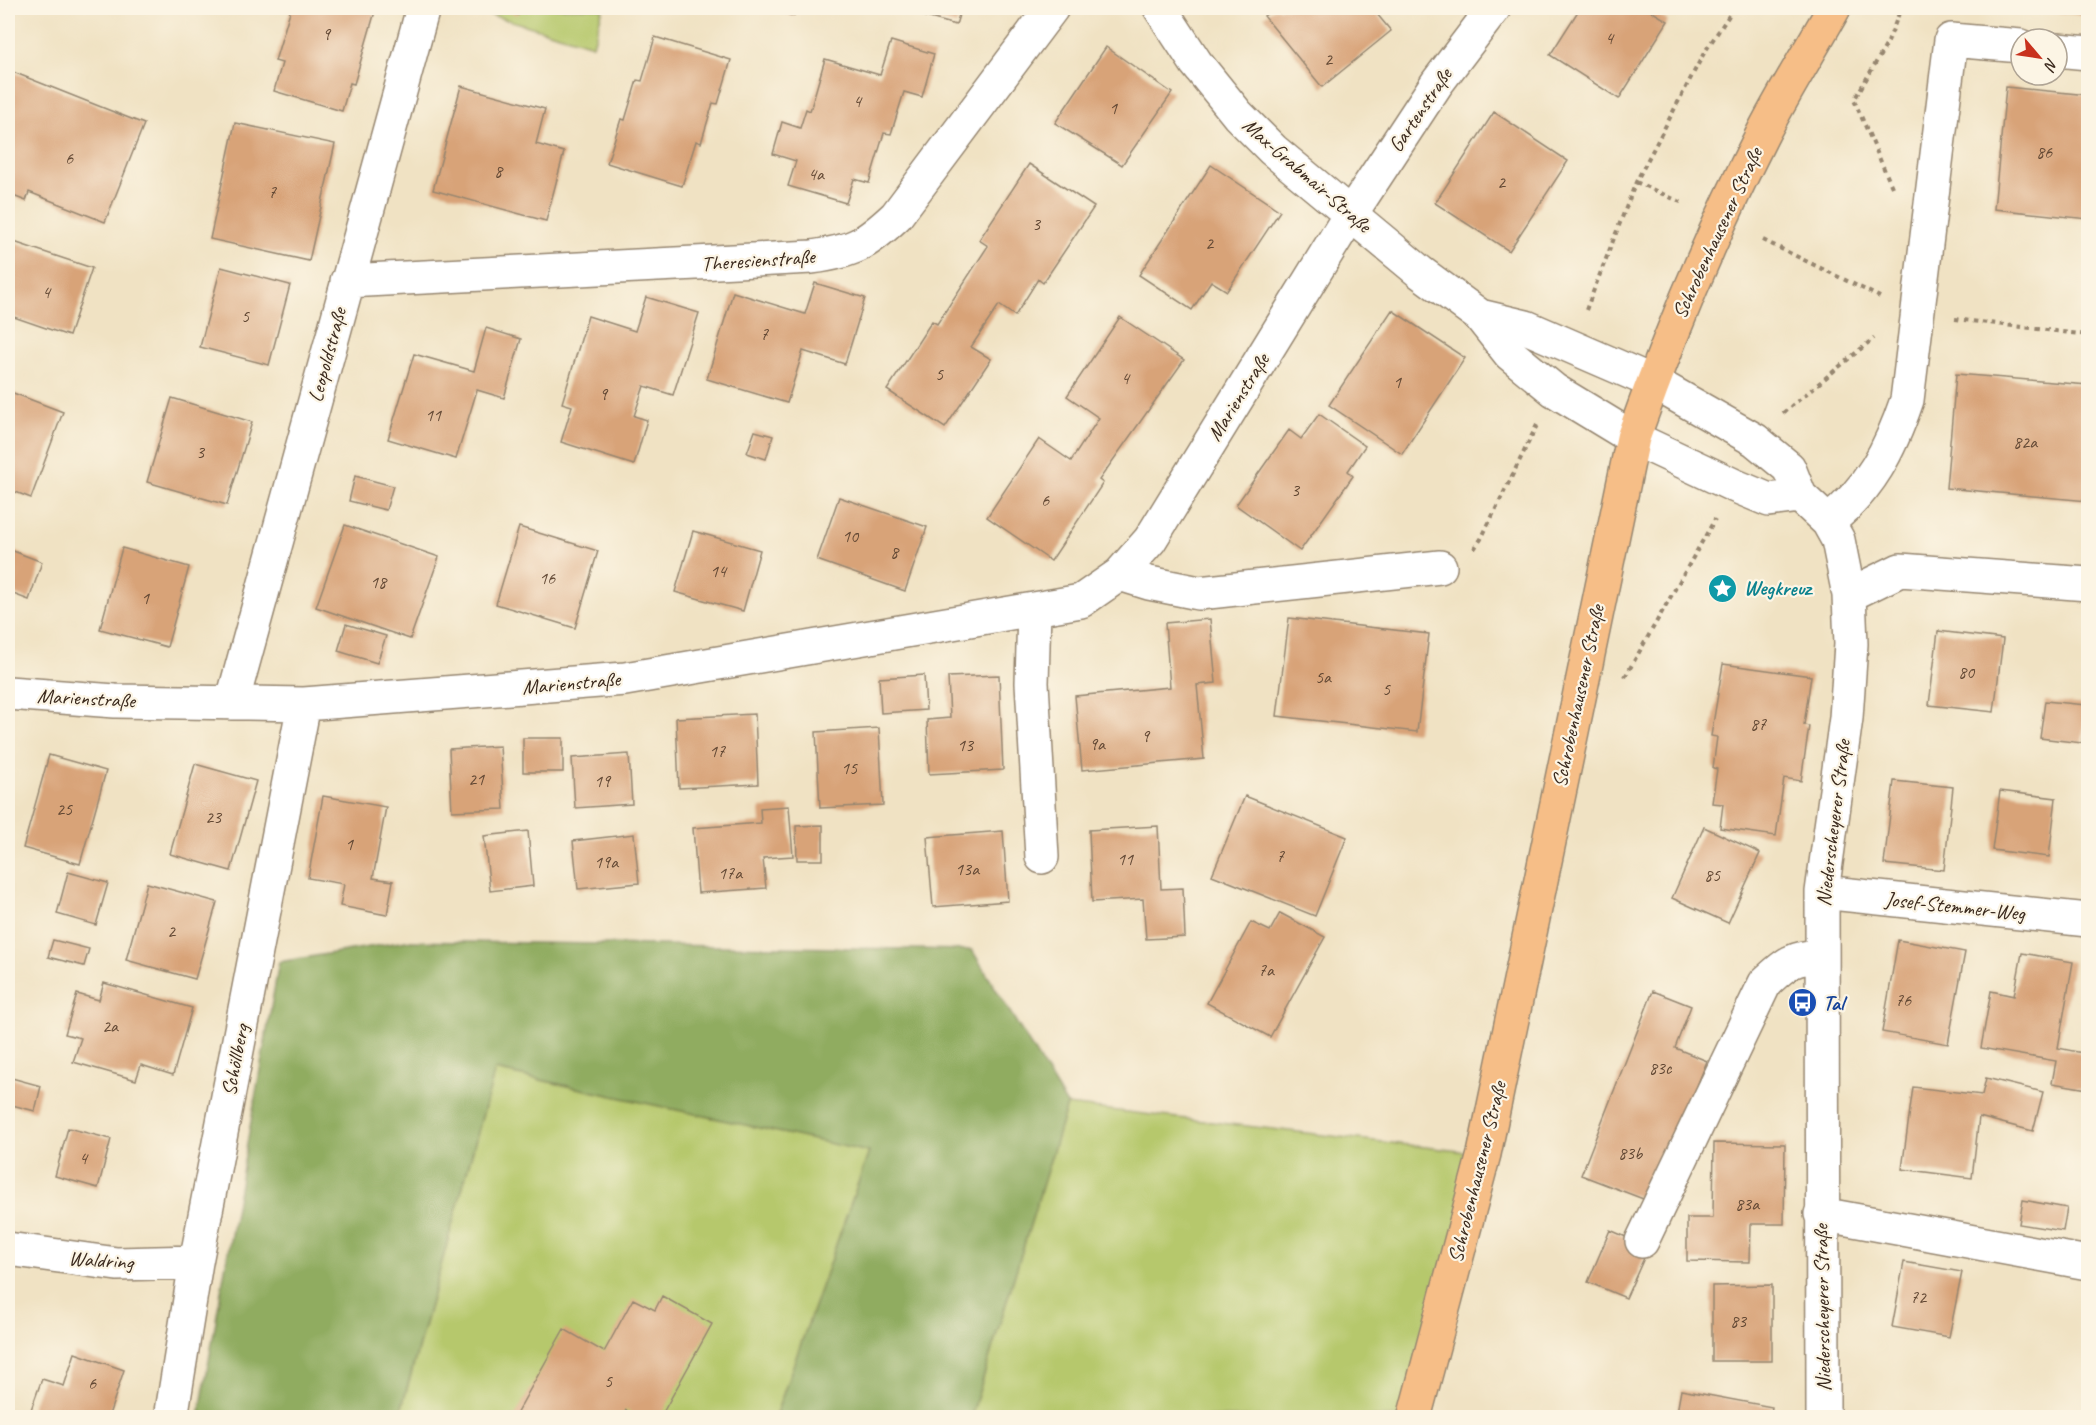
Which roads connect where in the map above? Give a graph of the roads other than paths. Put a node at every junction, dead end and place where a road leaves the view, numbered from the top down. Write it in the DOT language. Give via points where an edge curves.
graph roads {
  1 [pos="423,8"];
  2 [pos="1052,8"];
  3 [pos="1160,8"];
  4 [pos="1494,8"];
  5 [pos="1834,8"];
  6 [pos="2009,45"];
  7 [pos="2069,51"];
  8 [pos="2088,53"];
  9 [pos="1350,215"];
  10 [pos="347,281"];
  11 [pos="1480,316"];
  12 [pos="1653,382"];
  13 [pos="1633,438"];
  14 [pos="1800,496"];
  15 [pos="1828,522"];
  16 [pos="1440,567"];
  17 [pos="1120,574"];
  18 [pos="2088,584"];
  19 [pos="1849,595"];
  20 [pos="1034,609"];
  21 [pos="8,693"];
  22 [pos="232,704"];
  23 [pos="304,704"];
  24 [pos="1042,857"];
  25 [pos="1822,892"];
  26 [pos="2088,920"];
  27 [pos="1822,956"];
  28 [pos="1821,1214"];
  29 [pos="1642,1241"];
  30 [pos="8,1249"];
  31 [pos="196,1262"];
  32 [pos="2088,1263"];
  33 [pos="171,1418"];
  34 [pos="1414,1418"];
  35 [pos="1823,1418"];
  1 -- 10 [label="street, Leopoldstraße"];
  2 -- 10 [label="street, Theresienstraße" via="896,216 870,241 845,252 812,257"];
  3 -- 9 [label="street, Max-Grabmair-Straße" via="1196,63 1238,115"];
  4 -- 9 [label="street, Gartenstraße" via="1437,83"];
  5 -- 12 [label="main road, Schrobenhausener Straße" via="1765,130 1715,232"];
  6 -- 15 [label="street" via="1951,40 1907,400 1894,440 1868,482 1850,505"];
  7 -- 8 [label="street"];
  9 -- 11 [label="street, Max-Grabmair-Straße"];
  9 -- 17 [label="street, Marienstraße" via="1149,540"];
  10 -- 22 [label="street, Leopoldstraße"];
  11 -- 12 [label="street, Max-Grabmair-Straße" via="1526,327"];
  11 -- 13 [label="street, Max-Grabmair-Straße" via="1510,354 1554,390"];
  12 -- 13 [label="main road, Schrobenhausener Straße"];
  12 -- 14 [label="street, Niederscheyerer Straße" via="1755,440 1789,468"];
  13 -- 14 [label="street" via="1769,500"];
  13 -- 34 [label="main road, Schrobenhausener Straße" via="1484,1154"];
  14 -- 15 [label="street, Niederscheyerer Straße"];
  15 -- 19 [label="street, Niederscheyerer Straße" via="1838,540"];
  16 -- 17 [label="street" via="1199,593"];
  17 -- 20 [label="street, Marienstraße" via="1080,601"];
  18 -- 19 [label="street" via="1900,570"];
  19 -- 25 [label="street, Niederscheyerer Straße" via="1851,644 1846,718"];
  20 -- 23 [label="street, Marienstraße" via="625,679"];
  20 -- 24 [label="street" via="1032,683"];
  21 -- 22 [label="street, Marienstraße"];
  22 -- 23 [label="street, Marienstraße"];
  23 -- 31 [label="street, Schöllberg"];
  25 -- 26 [label="street, Josef-Stemmer-Weg"];
  25 -- 27 [label="street, Niederscheyerer Straße"];
  27 -- 28 [label="street, Niederscheyerer Straße"];
  27 -- 29 [label="street" via="1799,957 1782,966 1765,983"];
  28 -- 32 [label="street"];
  28 -- 35 [label="street, Niederscheyerer Straße"];
  30 -- 31 [label="street, Waldring" via="117,1264"];
  31 -- 33 [label="street, Schöllberg"];
}
